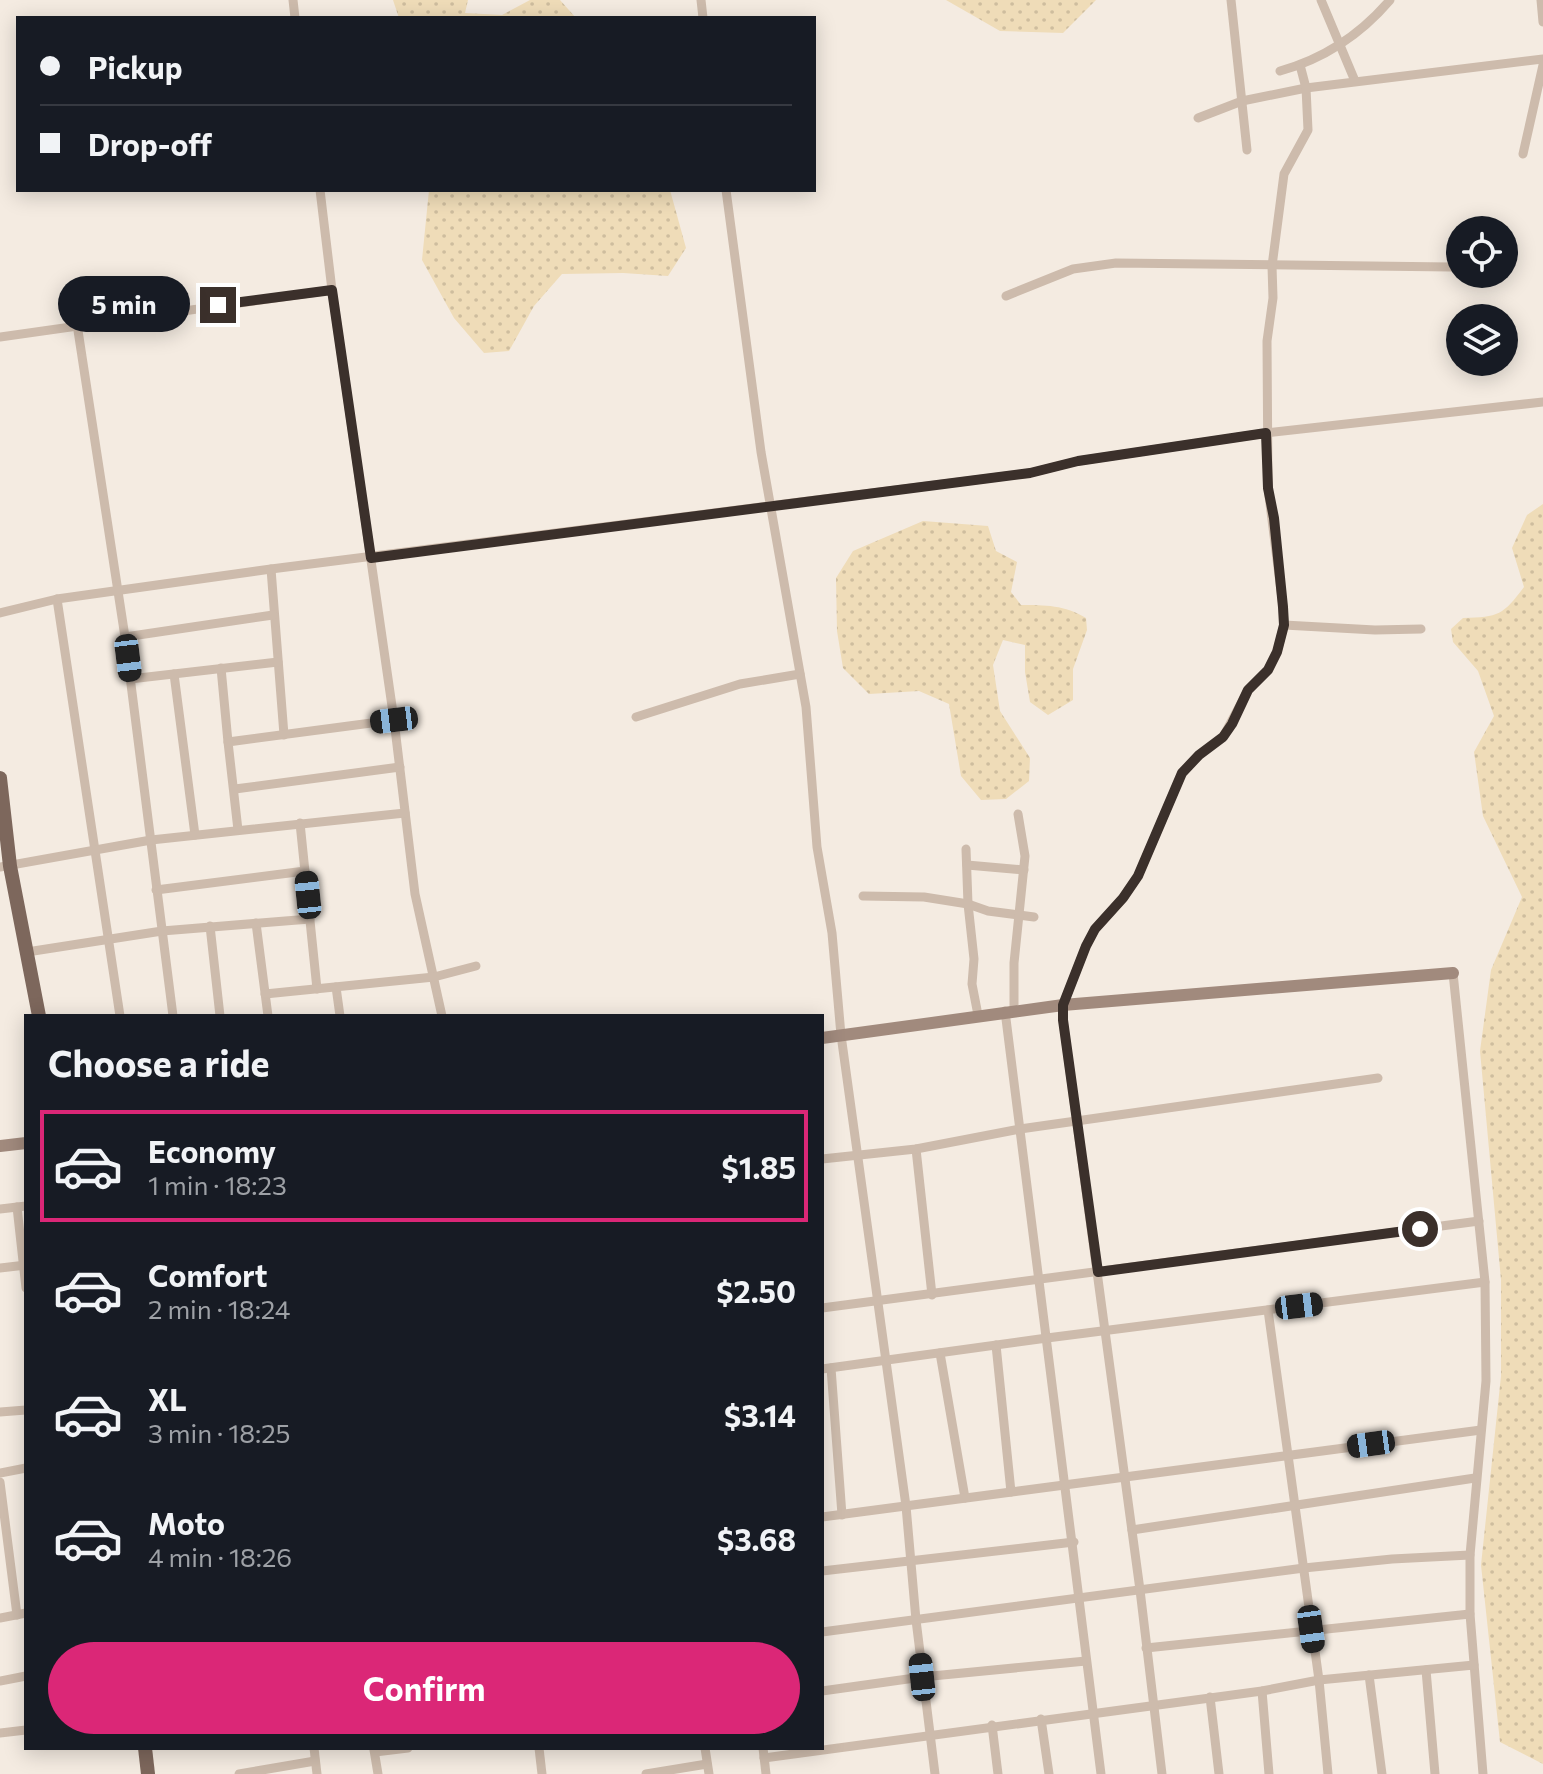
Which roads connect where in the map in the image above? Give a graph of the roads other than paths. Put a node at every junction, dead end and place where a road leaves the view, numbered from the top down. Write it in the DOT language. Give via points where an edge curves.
graph roads {
  1 [pos="1231,0"];
  2 [pos="1321,0"];
  3 [pos="1390,0"];
  4 [pos="1541,0"];
  5 [pos="1543,22"];
  6 [pos="1340,45"];
  7 [pos="1543,59"];
  8 [pos="1300,65"];
  9 [pos="1543,65"];
  10 [pos="1280,71"];
  11 [pos="1355,81"];
  12 [pos="1306,88"];
  13 [pos="1242,101"];
  14 [pos="1198,118"];
  15 [pos="1247,150"];
  16 [pos="1523,154"];
  17 [pos="320,192"];
  18 [pos="726,192"];
  19 [pos="1272,266"];
  20 [pos="1446,267"];
  21 [pos="332,290"];
  22 [pos="1006,296"];
  23 [pos="77,324"];
  24 [pos="0,337"];
  25 [pos="1543,402"];
  26 [pos="1266,433"];
  27 [pos="771,505"];
  28 [pos="371,558"];
  29 [pos="271,569"];
  30 [pos="118,590"];
  31 [pos="57,599"];
  32 [pos="0,613"];
  33 [pos="273,615"];
  34 [pos="1284,625"];
  35 [pos="1421,629"];
  36 [pos="125,637"];
  37 [pos="278,662"];
  38 [pos="221,668"];
  39 [pos="174,674"];
  40 [pos="800,674"];
  41 [pos="130,679"];
  42 [pos="636,717"];
  43 [pos="394,720"];
  44 [pos="284,735"];
  45 [pos="228,742"];
  46 [pos="400,767"];
  47 [pos="0,778"];
  48 [pos="235,789"];
  49 [pos="405,813"];
  50 [pos="1018,814"];
  51 [pos="300,823"];
  52 [pos="238,830"];
  53 [pos="195,835"];
  54 [pos="151,840"];
  55 [pos="95,848"];
  56 [pos="966,849"];
  57 [pos="967,865"];
  58 [pos="5,866"];
  59 [pos="1024,870"];
  60 [pos="305,871"];
  61 [pos="156,890"];
  62 [pos="863,896"];
  63 [pos="968,904"];
  64 [pos="1018,915"];
  65 [pos="1034,917"];
  66 [pos="310,919"];
  67 [pos="256,923"];
  68 [pos="210,926"];
  69 [pos="162,931"];
  70 [pos="108,939"];
  71 [pos="27,952"];
  72 [pos="476,966"];
  73 [pos="1453,973"];
  74 [pos="434,977"];
  75 [pos="336,987"];
  76 [pos="317,989"];
  77 [pos="265,994"];
  78 [pos="1063,1005"];
  79 [pos="1010,1010"];
  80 [pos="39,1014"];
  81 [pos="120,1014"];
  82 [pos="173,1014"];
  83 [pos="220,1014"];
  84 [pos="268,1014"];
  85 [pos="340,1014"];
  86 [pos="442,1014"];
  87 [pos="978,1015"];
  88 [pos="841,1035"];
  89 [pos="824,1038"];
  90 [pos="1378,1078"];
  91 [pos="1077,1120"];
  92 [pos="1020,1129"];
  93 [pos="24,1143"];
  94 [pos="0,1146"];
  95 [pos="916,1149"];
  96 [pos="859,1155"];
  97 [pos="824,1159"];
  98 [pos="21,1206"];
  99 [pos="0,1209"];
  100 [pos="1479,1221"];
  101 [pos="24,1265"];
  102 [pos="0,1268"];
  103 [pos="1098,1272"];
  104 [pos="1040,1280"];
  105 [pos="1485,1282"];
  106 [pos="932,1295"];
  107 [pos="877,1302"];
  108 [pos="824,1308"];
  109 [pos="1268,1310"];
  110 [pos="1105,1331"];
  111 [pos="1047,1338"];
  112 [pos="996,1345"];
  113 [pos="940,1353"];
  114 [pos="887,1361"];
  115 [pos="826,1369"];
  116 [pos="24,1410"];
  117 [pos="0,1412"];
  118 [pos="1481,1430"];
  119 [pos="1288,1455"];
  120 [pos="24,1468"];
  121 [pos="0,1473"];
  122 [pos="1125,1477"];
  123 [pos="1475,1478"];
  124 [pos="0,1482"];
  125 [pos="1066,1485"];
  126 [pos="1011,1492"];
  127 [pos="965,1498"];
  128 [pos="906,1506"];
  129 [pos="1295,1506"];
  130 [pos="842,1515"];
  131 [pos="824,1517"];
  132 [pos="1132,1530"];
  133 [pos="1074,1542"];
  134 [pos="4,1543"];
  135 [pos="1470,1555"];
  136 [pos="912,1562"];
  137 [pos="1304,1568"];
  138 [pos="824,1571"];
  139 [pos="1140,1590"];
  140 [pos="1078,1597"];
  141 [pos="21,1614"];
  142 [pos="1470,1614"];
  143 [pos="0,1618"];
  144 [pos="916,1620"];
  145 [pos="1311,1629"];
  146 [pos="824,1632"];
  147 [pos="1146,1648"];
  148 [pos="1086,1661"];
  149 [pos="1474,1665"];
  150 [pos="1426,1670"];
  151 [pos="1369,1675"];
  152 [pos="24,1676"];
  153 [pos="922,1677"];
  154 [pos="1319,1680"];
  155 [pos="0,1681"];
  156 [pos="824,1691"];
  157 [pos="1262,1691"];
  158 [pos="1210,1697"];
  159 [pos="1154,1705"];
  160 [pos="1092,1713"];
  161 [pos="1041,1719"];
  162 [pos="992,1725"];
  163 [pos="24,1730"];
  164 [pos="0,1733"];
  165 [pos="930,1734"];
  166 [pos="824,1746"];
  167 [pos="145,1750"];
  168 [pos="314,1750"];
  169 [pos="374,1750"];
  170 [pos="539,1750"];
  171 [pos="790,1750"];
  172 [pos="764,1753"];
  173 [pos="315,1761"];
  174 [pos="708,1769"];
  175 [pos="148,1774"];
  176 [pos="239,1774"];
  177 [pos="317,1774"];
  178 [pos="378,1774"];
  179 [pos="542,1774"];
  180 [pos="651,1774"];
  181 [pos="766,1774"];
  182 [pos="935,1774"];
  183 [pos="998,1774"];
  184 [pos="1049,1774"];
  185 [pos="1101,1774"];
  186 [pos="1162,1774"];
  187 [pos="1219,1774"];
  188 [pos="1269,1774"];
  189 [pos="1328,1774"];
  190 [pos="1382,1774"];
  191 [pos="1435,1774"];
  192 [pos="1483,1774"];
  1 -- 13 [label="street"];
  2 -- 6 [label="street"];
  3 -- 6 [label="street"];
  4 -- 5 [label="street"];
  6 -- 8 [label="street"];
  6 -- 11 [label="street"];
  7 -- 11 [label="street"];
  8 -- 10 [label="street"];
  8 -- 12 [label="street"];
  9 -- 16 [label="street"];
  11 -- 12 [label="street"];
  12 -- 13 [label="street"];
  12 -- 19 [label="street" via="1308,130 1284,174"];
  13 -- 14 [label="street"];
  13 -- 15 [label="street"];
  17 -- 21 [label="street"];
  18 -- 27 [label="street"];
  19 -- 20 [label="street"];
  19 -- 22 [label="street" via="1116,263 1073,269"];
  19 -- 26 [label="street"];
  21 -- 23 [label="street"];
  21 -- 28 [label="street"];
  23 -- 24 [label="street"];
  23 -- 30 [label="street"];
  25 -- 26 [label="street"];
  26 -- 27 [label="street" via="1030,473"];
  26 -- 34 [label="street"];
  27 -- 28 [label="street"];
  27 -- 40 [label="street"];
  28 -- 29 [label="street"];
  28 -- 43 [label="street"];
  29 -- 30 [label="street"];
  29 -- 33 [label="street"];
  30 -- 31 [label="street"];
  30 -- 36 [label="street"];
  31 -- 32 [label="street"];
  31 -- 55 [label="street"];
  33 -- 36 [label="street"];
  33 -- 37 [label="street"];
  34 -- 35 [label="street"];
  34 -- 78 [label="street" via="1268,670 1248,690 1232,724 1182,773 1138,876 1095,929"];
  36 -- 41 [label="street"];
  37 -- 38 [label="street"];
  37 -- 44 [label="street"];
  38 -- 39 [label="street"];
  38 -- 45 [label="street"];
  39 -- 41 [label="street"];
  39 -- 53 [label="street"];
  40 -- 42 [label="street" via="740,684"];
  40 -- 88 [label="street"];
  41 -- 54 [label="street"];
  43 -- 44 [label="street"];
  43 -- 46 [label="street"];
  44 -- 45 [label="street"];
  45 -- 48 [label="street"];
  46 -- 48 [label="street"];
  46 -- 49 [label="street"];
  47 -- 58 [label="main road"];
  48 -- 52 [label="street"];
  49 -- 51 [label="street"];
  49 -- 74 [label="street" via="415,894"];
  50 -- 59 [label="street"];
  51 -- 52 [label="street"];
  51 -- 60 [label="street"];
  52 -- 53 [label="street"];
  53 -- 54 [label="street"];
  54 -- 55 [label="street"];
  54 -- 61 [label="street"];
  55 -- 58 [label="street"];
  55 -- 70 [label="street"];
  56 -- 57 [label="street"];
  57 -- 59 [label="street"];
  57 -- 63 [label="street"];
  58 -- 71 [label="main road"];
  59 -- 64 [label="street"];
  60 -- 61 [label="street"];
  60 -- 66 [label="street"];
  61 -- 69 [label="street"];
  62 -- 63 [label="street"];
  63 -- 64 [label="street"];
  63 -- 87 [label="street"];
  64 -- 65 [label="street"];
  64 -- 79 [label="street"];
  66 -- 67 [label="street"];
  66 -- 76 [label="street"];
  67 -- 68 [label="street"];
  67 -- 77 [label="street"];
  68 -- 69 [label="street"];
  68 -- 83 [label="street"];
  69 -- 70 [label="street"];
  69 -- 82 [label="street"];
  70 -- 71 [label="street"];
  70 -- 81 [label="street"];
  71 -- 80 [label="main road"];
  72 -- 74 [label="street"];
  73 -- 78 [label="street"];
  73 -- 100 [label="street"];
  74 -- 75 [label="street"];
  74 -- 86 [label="street"];
  75 -- 76 [label="street"];
  75 -- 85 [label="street"];
  76 -- 77 [label="street"];
  77 -- 84 [label="street"];
  78 -- 79 [label="street"];
  78 -- 91 [label="street"];
  79 -- 87 [label="street"];
  79 -- 92 [label="street"];
  87 -- 88 [label="street"];
  88 -- 89 [label="street"];
  88 -- 96 [label="street"];
  90 -- 91 [label="street"];
  91 -- 92 [label="street"];
  91 -- 103 [label="street"];
  92 -- 95 [label="street"];
  92 -- 104 [label="street"];
  93 -- 94 [label="street"];
  95 -- 96 [label="street"];
  95 -- 106 [label="street"];
  96 -- 97 [label="street"];
  96 -- 107 [label="street"];
  98 -- 99 [label="street"];
  98 -- 101 [label="street"];
  100 -- 103 [label="street"];
  100 -- 105 [label="street"];
  101 -- 102 [label="street"];
  103 -- 104 [label="street"];
  103 -- 110 [label="street"];
  104 -- 106 [label="street"];
  104 -- 111 [label="street"];
  105 -- 109 [label="street"];
  105 -- 118 [label="street"];
  106 -- 107 [label="street"];
  107 -- 108 [label="street"];
  107 -- 114 [label="street"];
  109 -- 110 [label="street"];
  109 -- 119 [label="street"];
  110 -- 111 [label="street"];
  110 -- 122 [label="street"];
  111 -- 112 [label="street"];
  111 -- 125 [label="street"];
  112 -- 113 [label="street"];
  112 -- 126 [label="street"];
  113 -- 114 [label="street"];
  113 -- 127 [label="street"];
  114 -- 115 [label="street"];
  114 -- 128 [label="street"];
  115 -- 130 [label="street"];
  116 -- 117 [label="street"];
  118 -- 119 [label="street"];
  118 -- 123 [label="street"];
  119 -- 122 [label="street"];
  119 -- 129 [label="street"];
  120 -- 121 [label="street"];
  122 -- 125 [label="street"];
  122 -- 132 [label="street"];
  123 -- 129 [label="street"];
  123 -- 135 [label="street"];
  124 -- 134 [label="street"];
  125 -- 126 [label="street"];
  125 -- 133 [label="street"];
  126 -- 127 [label="street"];
  127 -- 128 [label="street"];
  128 -- 130 [label="street"];
  128 -- 136 [label="street"];
  129 -- 132 [label="street"];
  129 -- 137 [label="street"];
  130 -- 131 [label="street"];
  132 -- 139 [label="street"];
  133 -- 136 [label="street"];
  133 -- 140 [label="street"];
  134 -- 141 [label="street"];
  135 -- 137 [label="street"];
  135 -- 142 [label="street"];
  136 -- 138 [label="street"];
  136 -- 144 [label="street"];
  137 -- 139 [label="street"];
  137 -- 145 [label="street"];
  139 -- 140 [label="street"];
  139 -- 147 [label="street"];
  140 -- 144 [label="street"];
  140 -- 148 [label="street"];
  141 -- 143 [label="street"];
  142 -- 145 [label="street"];
  142 -- 149 [label="street"];
  144 -- 146 [label="street"];
  144 -- 153 [label="street"];
  145 -- 147 [label="street"];
  145 -- 154 [label="street"];
  147 -- 159 [label="street"];
  148 -- 153 [label="street"];
  148 -- 160 [label="street"];
  149 -- 150 [label="street"];
  149 -- 192 [label="street"];
  150 -- 151 [label="street"];
  150 -- 191 [label="street"];
  151 -- 154 [label="street"];
  151 -- 190 [label="street"];
  152 -- 155 [label="street"];
  153 -- 156 [label="street"];
  153 -- 165 [label="street"];
  154 -- 157 [label="street"];
  154 -- 189 [label="street"];
  157 -- 158 [label="street"];
  157 -- 188 [label="street"];
  158 -- 159 [label="street"];
  158 -- 187 [label="street"];
  159 -- 160 [label="street"];
  159 -- 186 [label="street"];
  160 -- 161 [label="street"];
  160 -- 185 [label="street"];
  161 -- 162 [label="street"];
  161 -- 184 [label="street"];
  162 -- 165 [label="street"];
  162 -- 183 [label="street"];
  163 -- 164 [label="street"];
  165 -- 166 [label="street"];
  165 -- 182 [label="street"];
  167 -- 175 [label="main road"];
  168 -- 173 [label="street"];
  169 -- 178 [label="street"];
  170 -- 179 [label="street"];
  171 -- 172 [label="street"];
  172 -- 181 [label="street"];
  173 -- 176 [label="street"];
  173 -- 177 [label="street"];
  174 -- 180 [label="street"];
}
